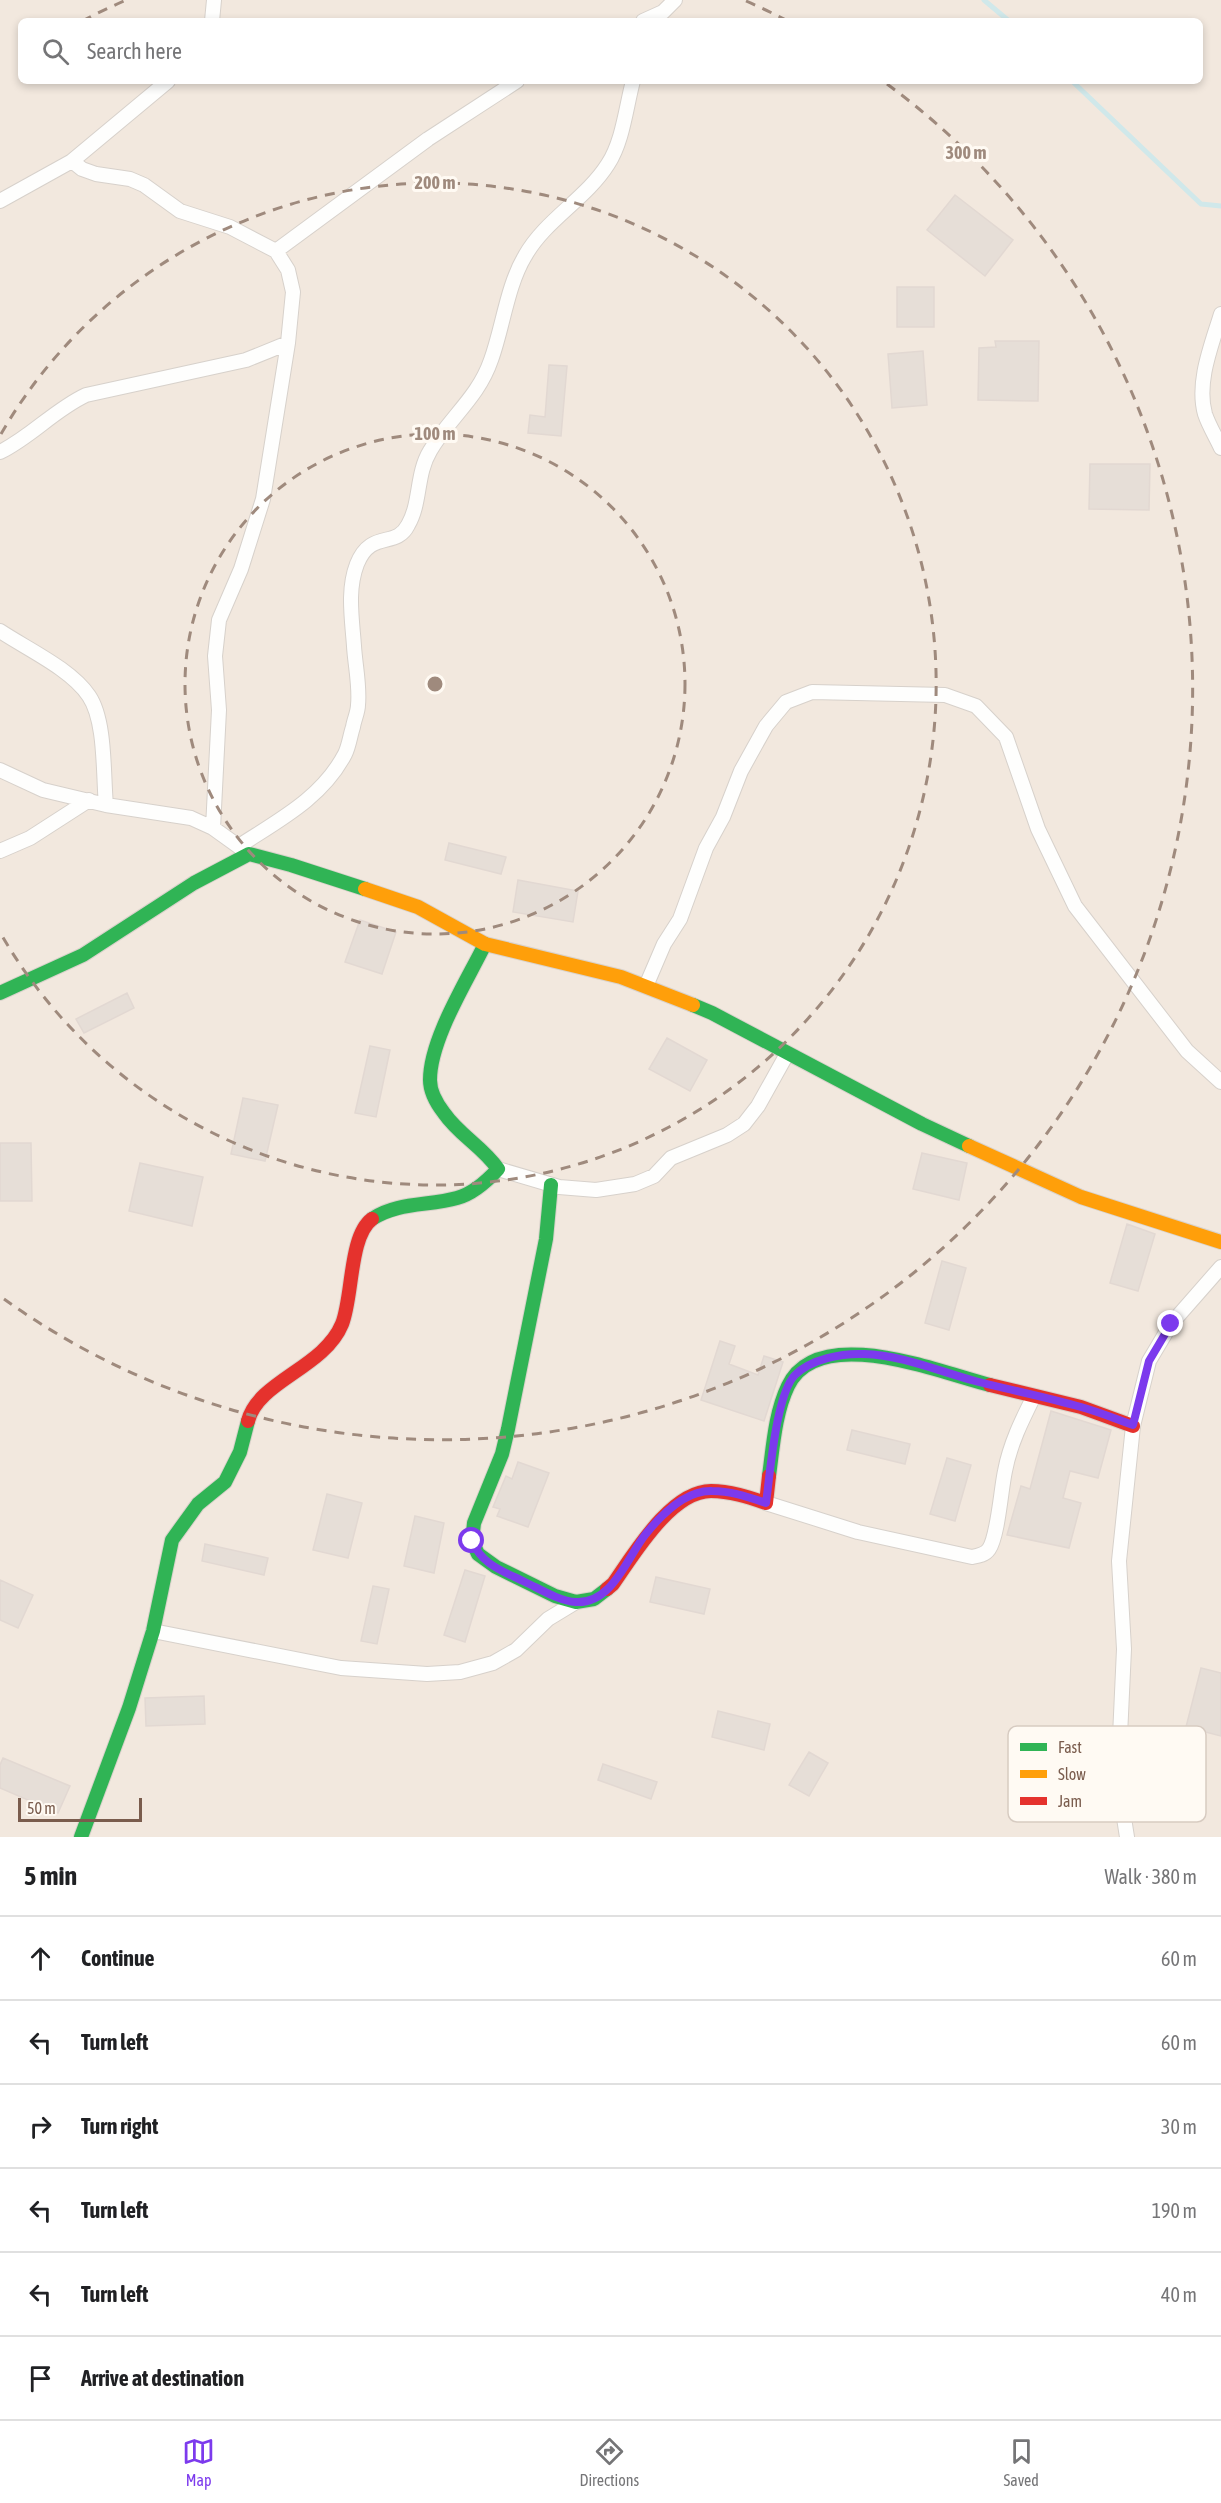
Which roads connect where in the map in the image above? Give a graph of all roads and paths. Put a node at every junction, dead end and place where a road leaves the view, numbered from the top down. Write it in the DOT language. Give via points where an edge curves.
graph roads {
  1 [pos="214,0"];
  2 [pos="675,0"];
  3 [pos="212,18"];
  4 [pos="651,18"];
  5 [pos="164,84"];
  6 [pos="512,84"];
  7 [pos="632,84"];
  8 [pos="72,161"];
  9 [pos="0,201"];
  10 [pos="276,251"];
  11 [pos="1221,314"];
  12 [pos="288,343"];
  13 [pos="1221,448"];
  14 [pos="0,452"];
  15 [pos="0,631"];
  16 [pos="0,770"];
  17 [pos="88,800"];
  18 [pos="106,805"];
  19 [pos="213,828"];
  20 [pos="244,850"];
  21 [pos="0,851"];
  22 [pos="485,944"];
  23 [pos="646,986"];
  24 [pos="0,993"];
  25 [pos="787,1054"];
  26 [pos="1221,1082"];
  27 [pos="498,1169"];
  28 [pos="551,1185"];
  29 [pos="1221,1242"];
  30 [pos="1221,1267"];
  31 [pos="1034,1396"];
  32 [pos="1133,1425"];
  33 [pos="766,1503"];
  34 [pos="576,1602"];
  35 [pos="153,1631"];
  36 [pos="1120,1726"];
  37 [pos="1125,1822"];
  38 [pos="81,1837"];
  39 [pos="1127,1837"];
  1 -- 3 [label="street"];
  2 -- 4 [label="street"];
  5 -- 8 [label="street"];
  6 -- 10 [label="street" via="428,139"];
  7 -- 20 [label="street" via="609,163 524,256 483,381 429,452 408,527 401,535 373,542 357,563 350,597 359,705 346,753 325,785"];
  8 -- 9 [label="street"];
  8 -- 10 [label="street" via="96,174 144,185 180,211 230,227"];
  10 -- 12 [label="street" via="288,270 293,292"];
  11 -- 13 [label="street" via="1203,388 1205,413"];
  12 -- 14 [label="street" via="246,360 86,395"];
  12 -- 19 [label="street" via="263,499 241,569 219,620"];
  15 -- 18 [label="street" via="72,678 90,697 99,724"];
  16 -- 17 [label="street" via="43,790"];
  17 -- 18 [label="street"];
  17 -- 21 [label="street" via="30,838"];
  18 -- 19 [label="street" via="191,818"];
  19 -- 20 [label="street"];
  20 -- 22 [label="street" via="418,907"];
  20 -- 24 [label="street" via="83,955"];
  22 -- 23 [label="street" via="621,976"];
  22 -- 27 [label="street" via="438,1044 430,1081 442,1111 455,1128 490,1155"];
  23 -- 25 [label="street" via="712,1013"];
  23 -- 26 [label="street" via="680,919 706,848 741,771 766,726 786,702 812,692 945,695 976,706 1006,737 1038,830 1075,906 1187,1050"];
  25 -- 28 [label="street" via="744,1124 671,1158 654,1176 635,1184 596,1190"];
  25 -- 29 [label="street" via="922,1124 1081,1197"];
  27 -- 28 [label="street"];
  27 -- 35 [label="street" via="459,1198 385,1210 366,1222 342,1324 321,1354 265,1393 249,1416 240,1452 225,1482 198,1504 172,1540"];
  28 -- 34 [label="street" via="546,1239 508,1429 474,1523 472,1541 478,1554 495,1567"];
  30 -- 32 [label="street" via="1171,1324 1149,1361"];
  31 -- 32 [label="street"];
  31 -- 33 [label="street" via="899,1359 863,1354 832,1357 809,1366 795,1375 785,1391"];
  31 -- 33 [label="street" via="1017,1429 1005,1469 993,1538 982,1555 972,1557 858,1532"];
  32 -- 36 [label="street" via="1119,1561 1124,1649"];
  33 -- 34 [label="street" via="711,1491 688,1496 645,1536 613,1584 594,1599"];
  34 -- 35 [label="street" via="548,1619 516,1650 493,1663 460,1672 427,1674 340,1668"];
  35 -- 38 [label="street"];
  37 -- 39 [label="street"];
}
